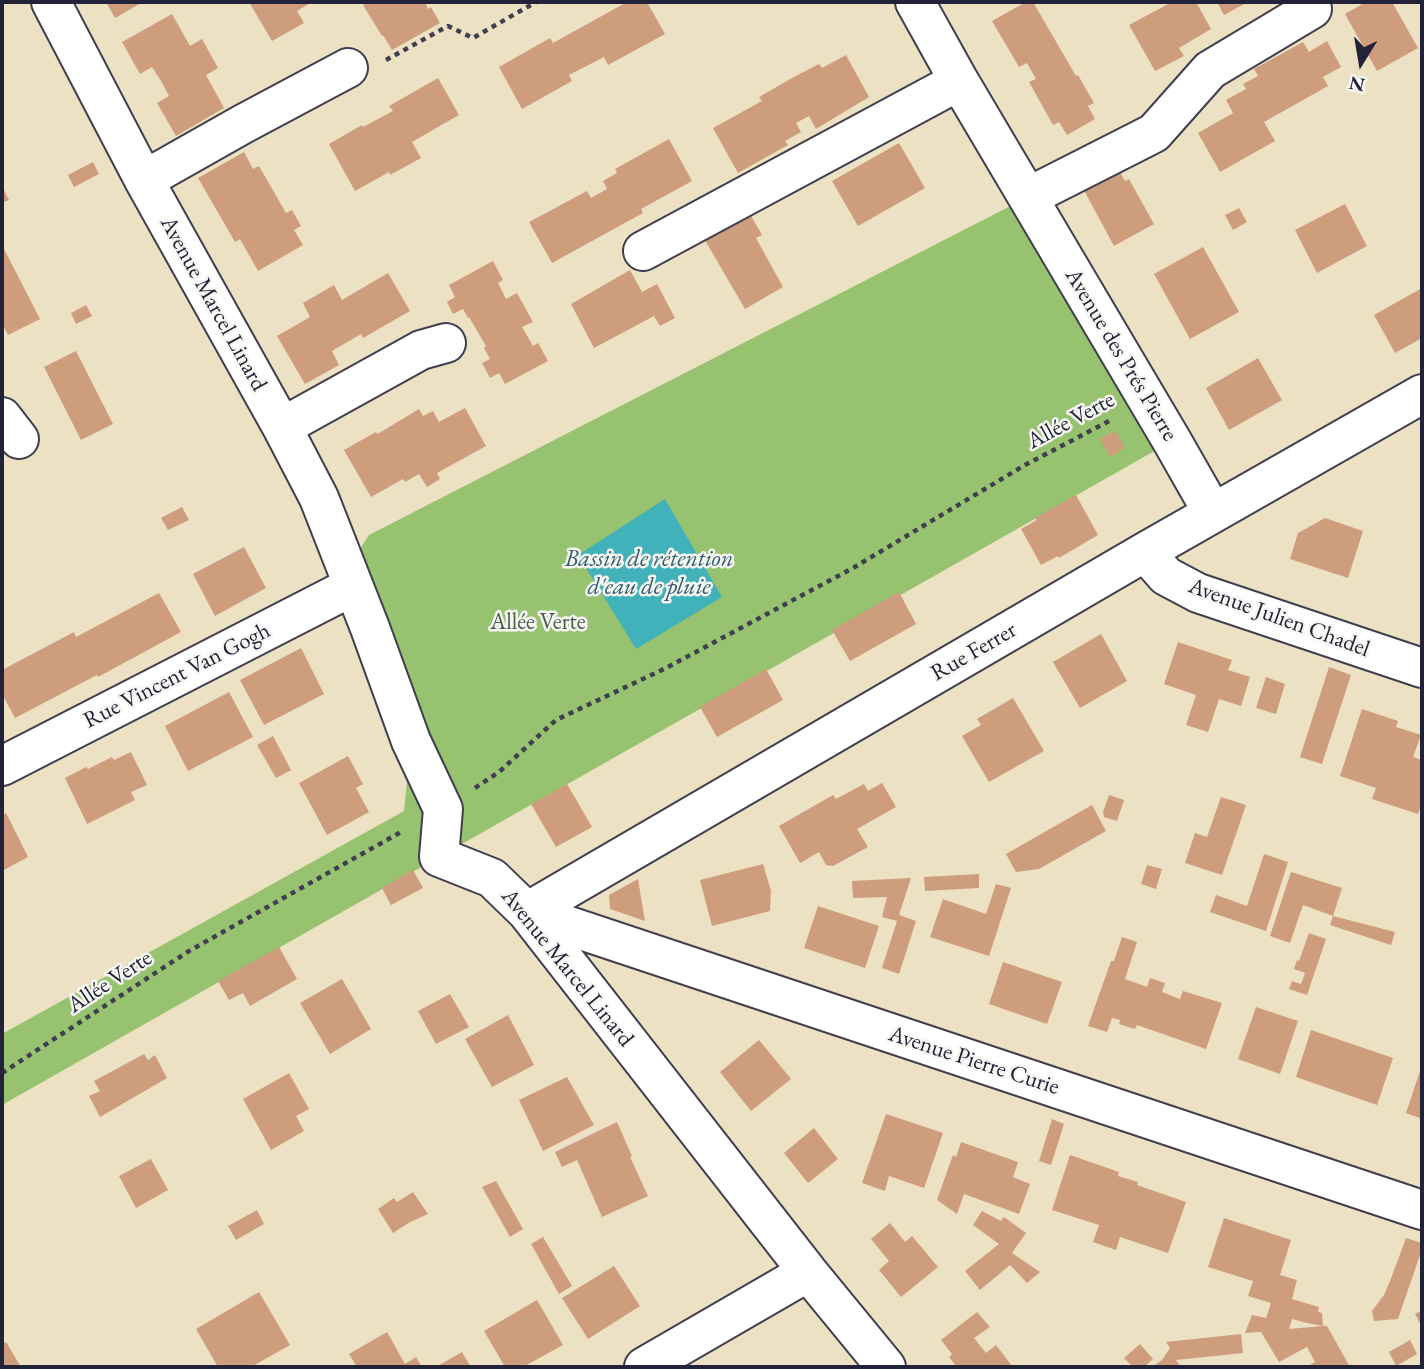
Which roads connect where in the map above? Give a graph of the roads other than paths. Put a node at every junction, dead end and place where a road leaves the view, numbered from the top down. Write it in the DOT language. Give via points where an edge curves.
graph roads {
  1 [pos="51,2"];
  2 [pos="915,2"];
  3 [pos="1312,9"];
  4 [pos="348,68"];
  5 [pos="959,81"];
  6 [pos="144,180"];
  7 [pos="1028,197"];
  8 [pos="643,251"];
  9 [pos="446,343"];
  10 [pos="1422,394"];
  11 [pos="282,427"];
  12 [pos="1213,513"];
  13 [pos="1145,552"];
  14 [pos="353,586"];
  15 [pos="1422,668"];
  16 [pos="2,766"];
  17 [pos="527,912"];
  18 [pos="1422,1210"];
  19 [pos="808,1272"];
  20 [pos="644,1367"];
  21 [pos="886,1367"];
  1 -- 6 [label="street, Avenue Marcel Linard"];
  2 -- 5 [label="street, Avenue des Prés Pierre"];
  3 -- 7 [label="street" via="1210,70 1154,133"];
  4 -- 6 [label="street"];
  5 -- 7 [label="street, Avenue des Prés Pierre"];
  5 -- 8 [label="street"];
  6 -- 11 [label="street, Avenue Marcel Linard"];
  7 -- 12 [label="street, Avenue des Prés Pierre"];
  9 -- 11 [label="street" via="421,350"];
  10 -- 12 [label="street, Rue Ferrer"];
  11 -- 14 [label="street, Avenue Marcel Linard" via="319,498"];
  12 -- 13 [label="street, Rue Ferrer"];
  13 -- 15 [label="street, Avenue Julien Chadel" via="1166,576 1198,593"];
  13 -- 17 [label="street, Rue Ferrer"];
  14 -- 16 [label="street, Rue Vincent Van Gogh"];
  14 -- 17 [label="street, Avenue Marcel Linard" via="411,741 443,809 439,857 492,878"];
  17 -- 18 [label="street, Avenue Pierre Curie"];
  17 -- 19 [label="street, Avenue Marcel Linard"];
  19 -- 20 [label="street"];
  19 -- 21 [label="street, Avenue Marcel Linard"];
}
